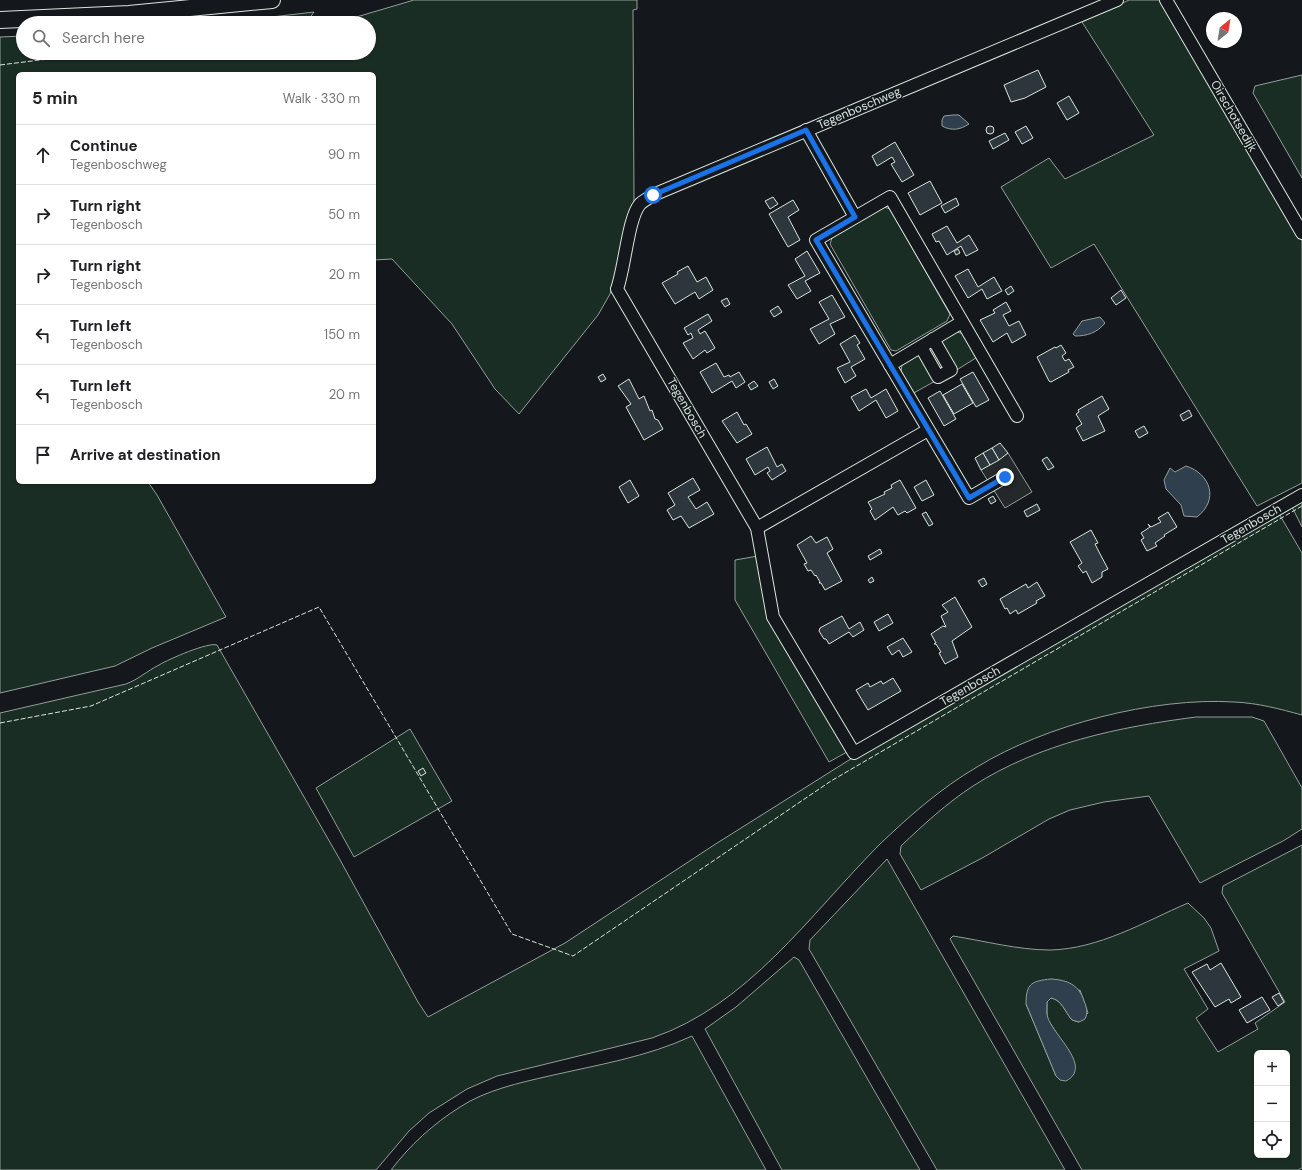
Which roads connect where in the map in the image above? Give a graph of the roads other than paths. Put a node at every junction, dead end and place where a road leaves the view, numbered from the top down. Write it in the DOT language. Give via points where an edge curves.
graph roads {
  1 [pos="272,0"];
  2 [pos="1117,0"];
  3 [pos="1166,0"];
  4 [pos="86,16"];
  5 [pos="16,19"];
  6 [pos="0,20"];
  7 [pos="806,130"];
  8 [pos="855,217"];
  9 [pos="1302,233"];
  10 [pos="617,289"];
  11 [pos="962,322"];
  12 [pos="933,339"];
  13 [pos="921,347"];
  14 [pos="890,365"];
  15 [pos="1017,416"];
  16 [pos="928,430"];
  17 [pos="1005,477"];
  18 [pos="1302,495"];
  19 [pos="757,528"];
  1 -- 4 [label="main road"];
  2 -- 7 [label="street, Tegenboschweg"];
  3 -- 9 [label="street, Oirschotsedijk"];
  5 -- 6 [label="main road"];
  7 -- 8 [label="street"];
  7 -- 10 [label="street, Tegenboschweg" via="653,195 641,203 634,215"];
  8 -- 11 [label="street" via="890,197"];
  8 -- 14 [label="street" via="816,240"];
  10 -- 19 [label="street, Tegenbosch"];
  11 -- 12 [label="street"];
  11 -- 15 [label="street"];
  12 -- 13 [label="street"];
  12 -- 13 [label="street" via="951,370 938,377"];
  13 -- 14 [label="street"];
  14 -- 16 [label="street"];
  16 -- 17 [label="street" via="969,498"];
  16 -- 19 [label="street"];
  18 -- 19 [label="street, Tegenbosch" via="854,752 773,617"];
}
